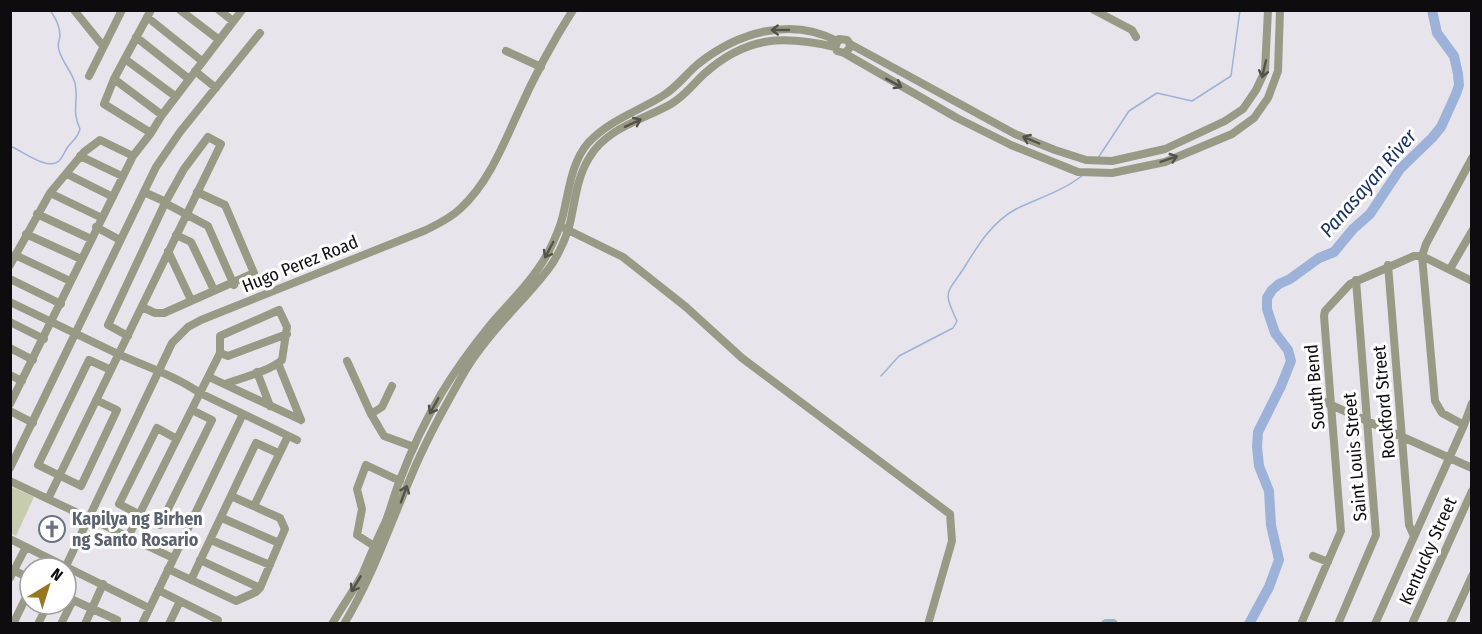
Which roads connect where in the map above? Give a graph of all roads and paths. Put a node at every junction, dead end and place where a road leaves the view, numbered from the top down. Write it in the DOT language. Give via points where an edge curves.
graph roads {
  1 [pos="74,10"];
  2 [pos="122,10"];
  3 [pos="180,10"];
  4 [pos="219,10"];
  5 [pos="242,10"];
  6 [pos="573,10"];
  7 [pos="1094,10"];
  8 [pos="1268,10"];
  9 [pos="1280,10"];
  10 [pos="149,14"];
  11 [pos="233,21"];
  12 [pos="260,33"];
  13 [pos="1136,36"];
  14 [pos="136,37"];
  15 [pos="218,39"];
  16 [pos="836,44"];
  17 [pos="850,44"];
  18 [pos="103,46"];
  19 [pos="506,51"];
  20 [pos="844,53"];
  21 [pos="125,59"];
  22 [pos="202,61"];
  23 [pos="541,67"];
  24 [pos="195,71"];
  25 [pos="89,76"];
  26 [pos="114,79"];
  27 [pos="189,79"];
  28 [pos="216,88"];
  29 [pos="176,96"];
  30 [pos="162,115"];
  31 [pos="151,134"];
  32 [pos="592,145"];
  33 [pos="81,156"];
  34 [pos="134,156"];
  35 [pos="1472,158"];
  36 [pos="67,174"];
  37 [pos="122,176"];
  38 [pos="144,192"];
  39 [pos="197,192"];
  40 [pos="50,193"];
  41 [pos="113,197"];
  42 [pos="165,202"];
  43 [pos="37,214"];
  44 [pos="186,214"];
  45 [pos="102,218"];
  46 [pos="96,227"];
  47 [pos="564,228"];
  48 [pos="26,234"];
  49 [pos="176,235"];
  50 [pos="1470,236"];
  51 [pos="91,239"];
  52 [pos="120,240"];
  53 [pos="168,251"];
  54 [pos="15,255"];
  55 [pos="1422,256"];
  56 [pos="81,259"];
  57 [pos="10,265"];
  58 [pos="1388,265"];
  59 [pos="1450,269"];
  60 [pos="10,279"];
  61 [pos="1356,280"];
  62 [pos="70,281"];
  63 [pos="1472,281"];
  64 [pos="234,284"];
  65 [pos="214,290"];
  66 [pos="191,300"];
  67 [pos="10,302"];
  68 [pos="61,304"];
  69 [pos="142,307"];
  70 [pos="10,322"];
  71 [pos="52,322"];
  72 [pos="76,333"];
  73 [pos="287,334"];
  74 [pos="128,336"];
  75 [pos="44,339"];
  76 [pos="10,348"];
  77 [pos="220,353"];
  78 [pos="119,354"];
  79 [pos="33,360"];
  80 [pos="347,361"];
  81 [pos="278,363"];
  82 [pos="111,370"];
  83 [pos="257,372"];
  84 [pos="158,373"];
  85 [pos="10,375"];
  86 [pos="208,376"];
  87 [pos="22,381"];
  88 [pos="225,384"];
  89 [pos="392,386"];
  90 [pos="200,393"];
  91 [pos="96,400"];
  92 [pos="1320,400"];
  93 [pos="1472,403"];
  94 [pos="11,405"];
  95 [pos="1331,405"];
  96 [pos="270,406"];
  97 [pos="192,410"];
  98 [pos="243,414"];
  99 [pos="371,414"];
  100 [pos="1367,421"];
  101 [pos="33,423"];
  102 [pos="1464,425"];
  103 [pos="288,436"];
  104 [pos="1402,436"];
  105 [pos="177,439"];
  106 [pos="297,440"];
  107 [pos="414,447"];
  108 [pos="278,453"];
  109 [pos="1449,457"];
  110 [pos="10,468"];
  111 [pos="1472,468"];
  112 [pos="60,476"];
  113 [pos="10,481"];
  114 [pos="399,481"];
  115 [pos="1472,491"];
  116 [pos="231,496"];
  117 [pos="48,499"];
  118 [pos="254,506"];
  119 [pos="139,514"];
  120 [pos="82,515"];
  121 [pos="222,518"];
  122 [pos="95,521"];
  123 [pos="1414,536"];
  124 [pos="128,537"];
  125 [pos="10,539"];
  126 [pos="211,540"];
  127 [pos="279,543"];
  128 [pos="374,546"];
  129 [pos="26,547"];
  130 [pos="44,556"];
  131 [pos="70,556"];
  132 [pos="1312,556"];
  133 [pos="173,558"];
  134 [pos="200,560"];
  135 [pos="1328,562"];
  136 [pos="270,565"];
  137 [pos="168,569"];
  138 [pos="12,572"];
  139 [pos="78,573"];
  140 [pos="1472,576"];
  141 [pos="191,580"];
  142 [pos="102,584"];
  143 [pos="260,588"];
  144 [pos="158,590"];
  145 [pos="180,601"];
  146 [pos="93,608"];
  147 [pos="150,608"];
  148 [pos="929,621"];
  149 [pos="171,623"];
  150 [pos="61,624"];
  151 [pos="86,624"];
  152 [pos="115,624"];
  153 [pos="142,624"];
  154 [pos="217,624"];
  155 [pos="332,624"];
  156 [pos="344,624"];
  157 [pos="1301,624"];
  158 [pos="1338,624"];
  159 [pos="1375,624"];
  160 [pos="1412,624"];
  161 [pos="1450,624"];
  1 -- 18 [label="street"];
  2 -- 18 [label="street"];
  3 -- 15 [label="street"];
  4 -- 11 [label="street"];
  5 -- 11 [label="street"];
  6 -- 23 [label="street, Hugo Perez Road"];
  7 -- 13 [label="street"];
  8 -- 17 [label="street, one-way" via="1265,71 1243,109 1225,122 1165,149 1112,161 1086,160 1015,134"];
  20 -- 9 [label="street, one-way" via="1011,146 1078,172 1112,173 1165,162 1232,134 1254,118 1268,98 1278,71"];
  10 -- 14 [label="street"];
  10 -- 22 [label="street"];
  11 -- 15 [label="street"];
  12 -- 28 [label="street"];
  14 -- 21 [label="street"];
  14 -- 27 [label="street"];
  15 -- 22 [label="street"];
  16 -- 17 [label="street" via="844,39"];
  16 -- 20 [label="street" via="837,51"];
  32 -- 16 [label="street, one-way" via="683,97 724,57 752,44 801,39"];
  16 -- 32 [label="street, one-way" via="830,37 803,30 750,34 720,47 676,87 607,127"];
  17 -- 20 [label="street"];
  18 -- 25 [label="street"];
  19 -- 23 [label="street"];
  21 -- 26 [label="street"];
  21 -- 29 [label="street"];
  22 -- 24 [label="street"];
  23 -- 84 [label="street, Hugo Perez Road" via="504,146 474,194 449,218 201,320 171,343"];
  24 -- 27 [label="street"];
  24 -- 28 [label="street"];
  26 -- 30 [label="street"];
  26 -- 31 [label="street" via="104,104"];
  27 -- 29 [label="street"];
  28 -- 38 [label="street" via="180,132"];
  29 -- 30 [label="street"];
  30 -- 31 [label="street"];
  31 -- 34 [label="street"];
  32 -- 47 [label="street" via="576,164"];
  33 -- 34 [label="street" via="100,140"];
  33 -- 36 [label="street"];
  33 -- 37 [label="street"];
  34 -- 37 [label="street"];
  35 -- 55 [label="street"];
  36 -- 40 [label="street"];
  36 -- 41 [label="street"];
  37 -- 41 [label="street"];
  38 -- 42 [label="street"];
  38 -- 52 [label="street"];
  39 -- 42 [label="street" via="221,144 208,137"];
  39 -- 44 [label="street"];
  39 -- 64 [label="street" via="225,205 254,273"];
  40 -- 43 [label="street"];
  40 -- 45 [label="street"];
  41 -- 45 [label="street"];
  42 -- 44 [label="street"];
  42 -- 74 [label="street" via="108,325"];
  43 -- 48 [label="street"];
  43 -- 51 [label="street"];
  44 -- 49 [label="street"];
  44 -- 64 [label="street" via="208,226"];
  45 -- 46 [label="street"];
  46 -- 51 [label="street"];
  46 -- 52 [label="street"];
  47 -- 107 [label="street, one-way" via="543,261 456,370"];
  47 -- 148 [label="street" via="623,257 742,358 950,514 952,541"];
  156 -- 47 [label="street, one-way" via="381,554 421,453 462,376 538,284 556,256"];
  48 -- 54 [label="street"];
  48 -- 56 [label="street"];
  49 -- 53 [label="street"];
  49 -- 65 [label="street" via="191,242"];
  50 -- 59 [label="street"];
  51 -- 56 [label="street"];
  52 -- 72 [label="street"];
  53 -- 66 [label="street"];
  53 -- 69 [label="street"];
  54 -- 57 [label="street"];
  54 -- 62 [label="street"];
  55 -- 58 [label="street, South Bend"];
  55 -- 59 [label="street"];
  55 -- 102 [label="street" via="1435,401 1442,413"];
  56 -- 62 [label="street"];
  58 -- 61 [label="street, South Bend"];
  58 -- 104 [label="street, Rockford Street"];
  59 -- 63 [label="street"];
  60 -- 68 [label="street"];
  61 -- 95 [label="street, South Bend" via="1329,305 1324,316"];
  61 -- 100 [label="street, Saint Louis Street"];
  62 -- 68 [label="street"];
  64 -- 65 [label="street"];
  65 -- 66 [label="street"];
  66 -- 69 [label="street" via="160,314"];
  67 -- 71 [label="street"];
  68 -- 71 [label="street"];
  69 -- 74 [label="street"];
  70 -- 75 [label="street"];
  71 -- 72 [label="street"];
  71 -- 75 [label="street"];
  72 -- 78 [label="street"];
  72 -- 101 [label="street"];
  73 -- 77 [label="street" via="228,356"];
  73 -- 77 [label="street" via="279,310 220,336"];
  73 -- 81 [label="street"];
  74 -- 78 [label="street"];
  75 -- 79 [label="street"];
  76 -- 79 [label="street"];
  77 -- 86 [label="street"];
  78 -- 82 [label="street"];
  78 -- 84 [label="street"];
  79 -- 87 [label="street"];
  80 -- 99 [label="street"];
  81 -- 83 [label="street"];
  81 -- 96 [label="street" via="301,420"];
  82 -- 91 [label="street"];
  82 -- 112 [label="street" via="89,360 38,465"];
  83 -- 88 [label="street"];
  83 -- 96 [label="street"];
  84 -- 90 [label="street"];
  84 -- 131 [label="street, Hugo Perez Road"];
  85 -- 87 [label="street"];
  86 -- 88 [label="street"];
  86 -- 90 [label="street"];
  87 -- 94 [label="street"];
  88 -- 96 [label="street"];
  89 -- 99 [label="street" via="382,407"];
  90 -- 97 [label="street"];
  90 -- 98 [label="street"];
  91 -- 112 [label="street"];
  91 -- 112 [label="street" via="117,410 81,486"];
  92 -- 95 [label="street"];
  93 -- 102 [label="street"];
  94 -- 101 [label="street"];
  95 -- 100 [label="street"];
  95 -- 135 [label="street, South Bend" via="1341,524"];
  97 -- 105 [label="street"];
  97 -- 119 [label="street" via="212,420 160,525"];
  98 -- 103 [label="street"];
  98 -- 133 [label="street"];
  99 -- 107 [label="street" via="384,436"];
  100 -- 104 [label="street"];
  100 -- 158 [label="street, Saint Louis Street" via="1376,535"];
  101 -- 110 [label="street"];
  102 -- 109 [label="street"];
  103 -- 106 [label="street"];
  103 -- 108 [label="street"];
  104 -- 109 [label="street"];
  104 -- 123 [label="street, Rockford Street" via="1409,525"];
  105 -- 119 [label="street"];
  105 -- 119 [label="street" via="157,428 119,504"];
  107 -- 114 [label="street"];
  108 -- 116 [label="street" via="256,443"];
  108 -- 118 [label="street"];
  109 -- 111 [label="street"];
  109 -- 123 [label="street"];
  112 -- 117 [label="street"];
  113 -- 117 [label="street"];
  114 -- 128 [label="street"];
  114 -- 128 [label="street" via="366,465 357,489 362,509 357,535"];
  115 -- 160 [label="street, Kentucky Street"];
  116 -- 118 [label="street"];
  116 -- 121 [label="street"];
  117 -- 120 [label="street"];
  118 -- 127 [label="street" via="280,518 285,529"];
  119 -- 124 [label="street"];
  121 -- 126 [label="street"];
  121 -- 127 [label="street"];
  122 -- 124 [label="street"];
  123 -- 159 [label="street"];
  124 -- 133 [label="street"];
  125 -- 129 [label="street"];
  126 -- 134 [label="street"];
  126 -- 136 [label="street"];
  127 -- 136 [label="street"];
  128 -- 155 [label="street, one-way"];
  129 -- 130 [label="street"];
  129 -- 138 [label="street"];
  132 -- 135 [label="street"];
  133 -- 137 [label="street"];
  134 -- 141 [label="street"];
  134 -- 143 [label="street"];
  135 -- 157 [label="street, South Bend"];
  136 -- 143 [label="street"];
  137 -- 141 [label="street"];
  137 -- 144 [label="street"];
  139 -- 142 [label="street"];
  140 -- 161 [label="street"];
  141 -- 143 [label="street" via="236,601"];
  142 -- 146 [label="street"];
  142 -- 147 [label="street"];
  144 -- 145 [label="street"];
  144 -- 147 [label="street"];
  145 -- 149 [label="street"];
  145 -- 154 [label="street" via="218,620"];
  146 -- 150 [label="street" via="73,600"];
  146 -- 151 [label="street"];
  146 -- 152 [label="street" via="117,620"];
  147 -- 153 [label="street"];
}
